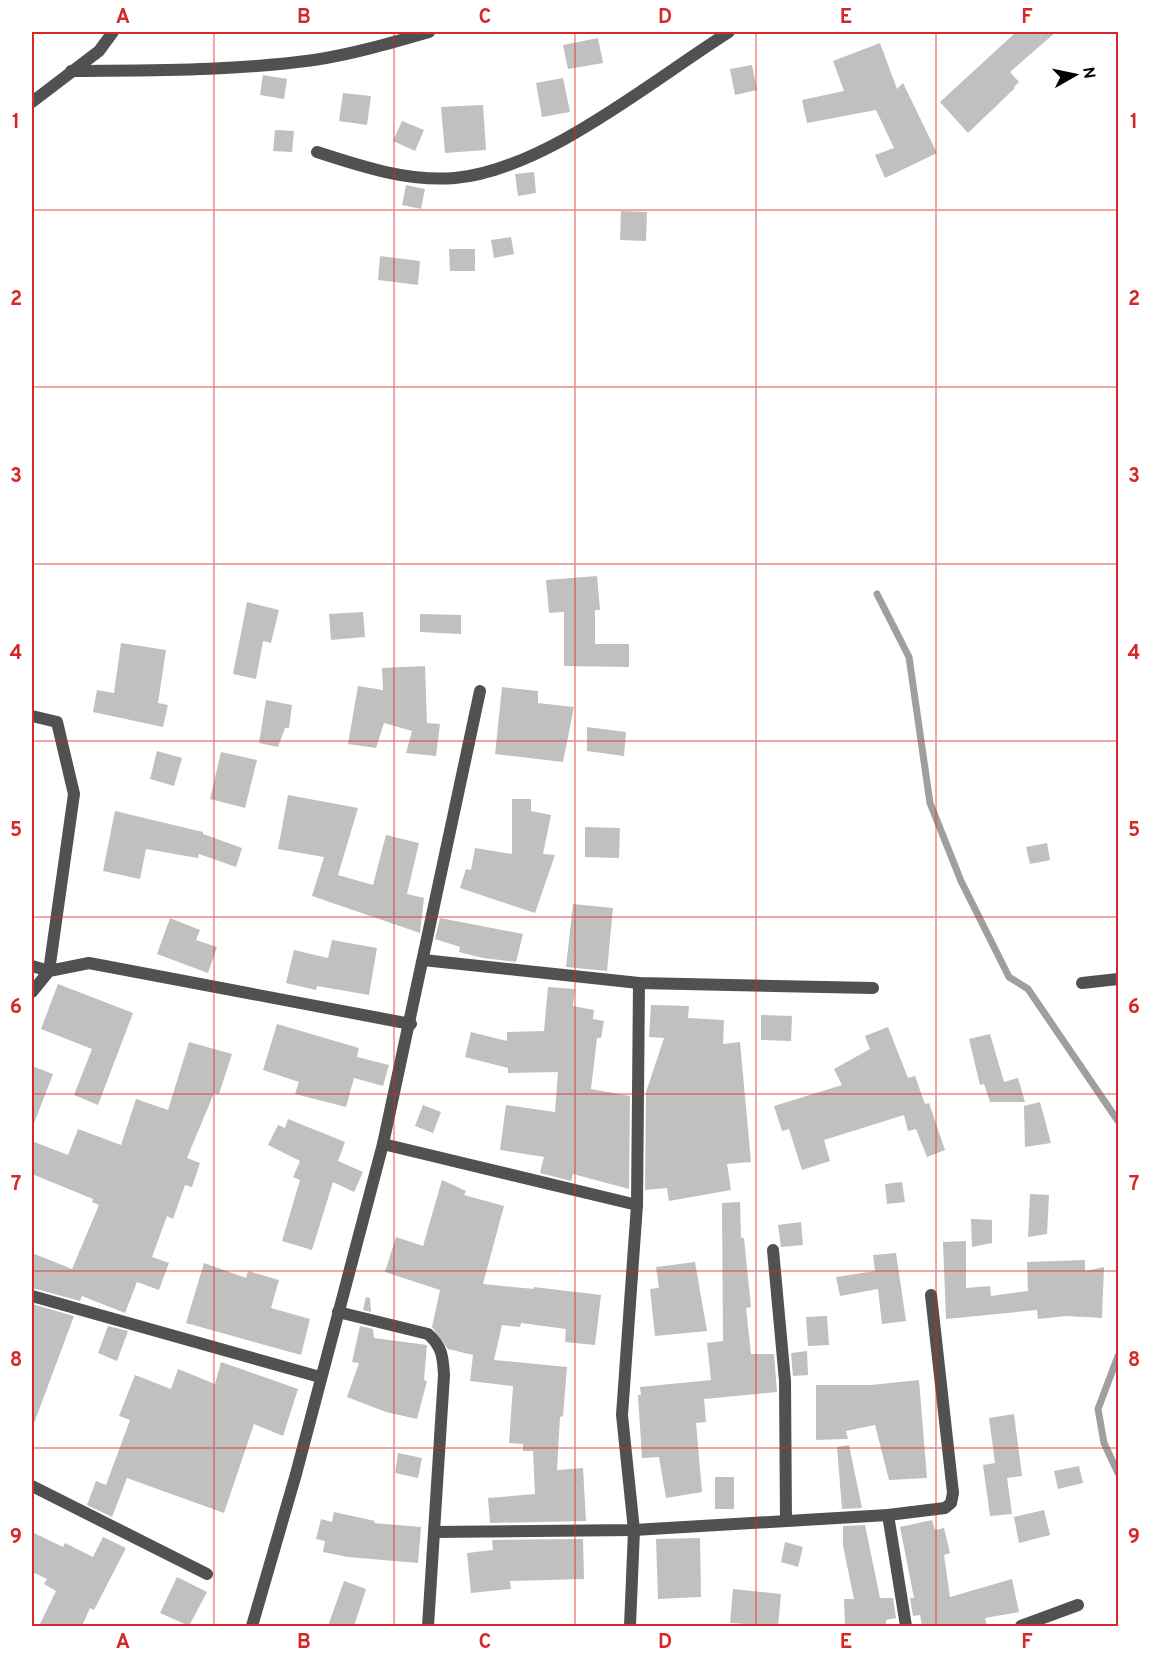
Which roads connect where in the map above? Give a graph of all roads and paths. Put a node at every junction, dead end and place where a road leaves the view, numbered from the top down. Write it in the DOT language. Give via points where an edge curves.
graph roads {
  1 [pos="112,32"];
  2 [pos="429,32"];
  3 [pos="729,32"];
  4 [pos="71,71"];
  5 [pos="32,102"];
  6 [pos="317,152"];
  7 [pos="480,691"];
  8 [pos="32,716"];
  9 [pos="423,960"];
  10 [pos="32,966"];
  11 [pos="49,971"];
  12 [pos="1119,979"];
  13 [pos="639,983"];
  14 [pos="1082,983"];
  15 [pos="873,988"];
  16 [pos="32,992"];
  17 [pos="411,1024"];
  18 [pos="383,1144"];
  19 [pos="637,1205"];
  20 [pos="773,1250"];
  21 [pos="930,1295"];
  22 [pos="32,1296"];
  23 [pos="338,1312"];
  24 [pos="320,1377"];
  25 [pos="32,1486"];
  26 [pos="888,1515"];
  27 [pos="786,1521"];
  28 [pos="634,1530"];
  29 [pos="434,1532"];
  30 [pos="207,1574"];
  31 [pos="1077,1605"];
  32 [pos="252,1626"];
  33 [pos="428,1626"];
  34 [pos="630,1626"];
  35 [pos="906,1626"];
  36 [pos="1021,1626"];
  1 -- 4 [label="street" via="99,51"];
  2 -- 4 [label="street" via="315,60 232,68"];
  3 -- 6 [label="street" via="593,122 488,173 423,178 364,167"];
  4 -- 5 [label="street"];
  7 -- 9 [label="street"];
  8 -- 11 [label="street" via="57,722 74,794"];
  9 -- 13 [label="street"];
  9 -- 17 [label="street"];
  10 -- 11 [label="street"];
  11 -- 16 [label="street"];
  11 -- 17 [label="street" via="89,963"];
  12 -- 14 [label="street"];
  13 -- 15 [label="street"];
  13 -- 19 [label="street"];
  17 -- 18 [label="street"];
  18 -- 19 [label="street"];
  18 -- 23 [label="street"];
  19 -- 28 [label="street" via="622,1415"];
  20 -- 27 [label="street" via="785,1381"];
  21 -- 26 [label="street" via="952,1475 951,1503 945,1508"];
  22 -- 24 [label="street"];
  23 -- 24 [label="street"];
  23 -- 29 [label="street" via="428,1334 443,1354"];
  24 -- 32 [label="street"];
  25 -- 30 [label="street"];
  26 -- 27 [label="street"];
  26 -- 35 [label="street"];
  27 -- 28 [label="street"];
  28 -- 29 [label="street"];
  28 -- 34 [label="street"];
  29 -- 33 [label="street"];
  31 -- 36 [label="street"];
}
